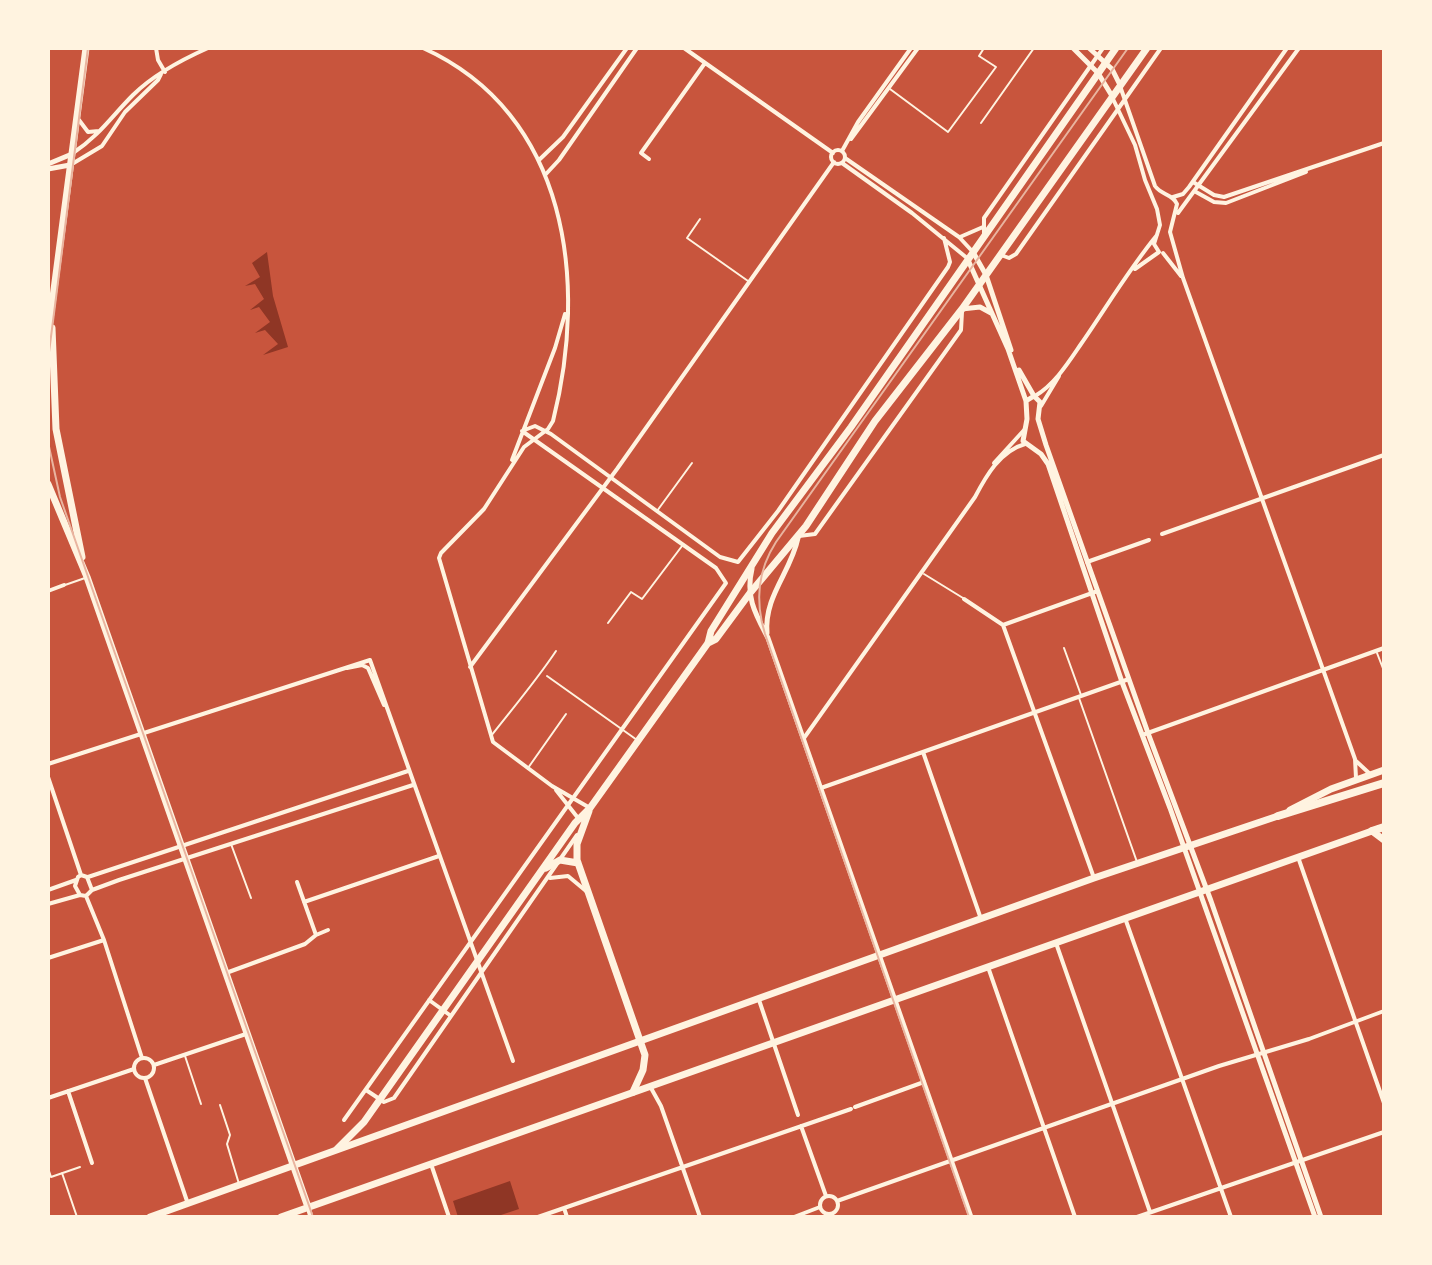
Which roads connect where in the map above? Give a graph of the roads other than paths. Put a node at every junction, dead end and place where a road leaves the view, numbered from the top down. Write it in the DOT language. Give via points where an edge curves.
graph roads {
  1 [pos="86,48"];
  2 [pos="156,48"];
  3 [pos="208,48"];
  4 [pos="423,48"];
  5 [pos="627,48"];
  6 [pos="637,48"];
  7 [pos="684,48"];
  8 [pos="911,48"];
  9 [pos="918,48"];
  10 [pos="984,48"];
  11 [pos="1034,48"];
  12 [pos="1073,48"];
  13 [pos="1089,48"];
  14 [pos="1103,48"];
  15 [pos="1116,48"];
  16 [pos="1147,48"];
  17 [pos="1160,48"];
  18 [pos="1287,48"];
  19 [pos="1299,48"];
  20 [pos="1098,55"];
  21 [pos="705,63"];
  22 [pos="1106,63"];
  23 [pos="1092,65"];
  24 [pos="163,73"];
  25 [pos="1098,73"];
  26 [pos="884,85"];
  27 [pos="1120,85"];
  28 [pos="889,89"];
  29 [pos="1112,97"];
  30 [pos="1123,99"];
  31 [pos="1117,109"];
  32 [pos="1060,110"];
  33 [pos="1068,115"];
  34 [pos="77,118"];
  35 [pos="981,123"];
  36 [pos="107,126"];
  37 [pos="847,143"];
  38 [pos="1384,143"];
  39 [pos="842,151"];
  40 [pos="833,153"];
  41 [pos="72,154"];
  42 [pos="649,159"];
  43 [pos="539,160"];
  44 [pos="843,161"];
  45 [pos="834,162"];
  46 [pos="71,164"];
  47 [pos="48,167"];
  48 [pos="1307,171"];
  49 [pos="546,174"];
  50 [pos="1193,182"];
  51 [pos="1200,186"];
  52 [pos="1196,192"];
  53 [pos="1170,196"];
  54 [pos="1157,209"];
  55 [pos="1174,218"];
  56 [pos="700,219"];
  57 [pos="983,230"];
  58 [pos="1157,235"];
  59 [pos="959,237"];
  60 [pos="944,238"];
  61 [pos="1172,243"];
  62 [pos="1161,253"];
  63 [pos="970,254"];
  64 [pos="1001,255"];
  65 [pos="1133,270"];
  66 [pos="986,275"];
  67 [pos="1183,278"];
  68 [pos="749,282"];
  69 [pos="979,285"];
  70 [pos="567,304"];
  71 [pos="962,309"];
  72 [pos="991,313"];
  73 [pos="50,317"];
  74 [pos="48,335"];
  75 [pos="1060,373"];
  76 [pos="50,378"];
  77 [pos="1035,396"];
  78 [pos="1026,401"];
  79 [pos="1040,408"];
  80 [pos="1025,429"];
  81 [pos="522,431"];
  82 [pos="546,431"];
  83 [pos="1042,434"];
  84 [pos="533,440"];
  85 [pos="1028,445"];
  86 [pos="1384,455"];
  87 [pos="692,463"];
  88 [pos="510,466"];
  89 [pos="989,472"];
  90 [pos="610,478"];
  91 [pos="48,484"];
  92 [pos="603,488"];
  93 [pos="1262,498"];
  94 [pos="657,512"];
  95 [pos="673,524"];
  96 [pos="666,534"];
  97 [pos="1162,534"];
  98 [pos="798,536"];
  99 [pos="1149,540"];
  100 [pos="682,546"];
  101 [pos="725,559"];
  102 [pos="1085,563"];
  103 [pos="753,565"];
  104 [pos="718,569"];
  105 [pos="922,572"];
  106 [pos="87,577"];
  107 [pos="64,585"];
  108 [pos="1098,590"];
  109 [pos="48,591"];
  110 [pos="750,593"];
  111 [pos="1091,593"];
  112 [pos="964,599"];
  113 [pos="608,623"];
  114 [pos="1003,625"];
  115 [pos="768,638"];
  116 [pos="708,643"];
  117 [pos="1064,648"];
  118 [pos="1384,648"];
  119 [pos="1377,650"];
  120 [pos="556,651"];
  121 [pos="470,667"];
  122 [pos="1323,670"];
  123 [pos="334,671"];
  124 [pos="1384,671"];
  125 [pos="547,676"];
  126 [pos="1129,679"];
  127 [pos="1122,682"];
  128 [pos="1080,696"];
  129 [pos="1036,712"];
  130 [pos="566,714"];
  131 [pos="391,718"];
  132 [pos="622,730"];
  133 [pos="141,733"];
  134 [pos="1145,734"];
  135 [pos="490,737"];
  136 [pos="804,738"];
  137 [pos="638,741"];
  138 [pos="923,752"];
  139 [pos="1355,759"];
  140 [pos="48,764"];
  141 [pos="527,769"];
  142 [pos="1384,770"];
  143 [pos="408,771"];
  144 [pos="1372,775"];
  145 [pos="48,777"];
  146 [pos="1355,780"];
  147 [pos="1384,783"];
  148 [pos="413,785"];
  149 [pos="552,786"];
  150 [pos="821,788"];
  151 [pos="573,798"];
  152 [pos="568,804"];
  153 [pos="590,808"];
  154 [pos="1278,816"];
  155 [pos="582,821"];
  156 [pos="1384,827"];
  157 [pos="1372,831"];
  158 [pos="1384,840"];
  159 [pos="231,843"];
  160 [pos="1187,846"];
  161 [pos="181,847"];
  162 [pos="439,856"];
  163 [pos="1298,857"];
  164 [pos="185,858"];
  165 [pos="560,860"];
  166 [pos="578,863"];
  167 [pos="1138,863"];
  168 [pos="84,876"];
  169 [pos="538,876"];
  170 [pos="1094,878"];
  171 [pos="548,879"];
  172 [pos="76,880"];
  173 [pos="297,882"];
  174 [pos="48,890"];
  175 [pos="92,890"];
  176 [pos="1203,890"];
  177 [pos="586,891"];
  178 [pos="83,895"];
  179 [pos="251,898"];
  180 [pos="304,902"];
  181 [pos="48,904"];
  182 [pos="1125,918"];
  183 [pos="981,919"];
  184 [pos="328,930"];
  185 [pos="316,935"];
  186 [pos="104,940"];
  187 [pos="471,940"];
  188 [pos="1056,943"];
  189 [pos="880,955"];
  190 [pos="48,958"];
  191 [pos="478,961"];
  192 [pos="988,967"];
  193 [pos="482,972"];
  194 [pos="226,973"];
  195 [pos="759,997"];
  196 [pos="895,999"];
  197 [pos="429,1000"];
  198 [pos="443,1010"];
  199 [pos="1384,1011"];
  200 [pos="451,1016"];
  201 [pos="1357,1022"];
  202 [pos="247,1034"];
  203 [pos="640,1040"];
  204 [pos="773,1042"];
  205 [pos="1260,1053"];
  206 [pos="185,1055"];
  207 [pos="142,1058"];
  208 [pos="513,1061"];
  209 [pos="154,1065"];
  210 [pos="134,1069"];
  211 [pos="145,1078"];
  212 [pos="1182,1079"];
  213 [pos="924,1082"];
  214 [pos="650,1086"];
  215 [pos="366,1090"];
  216 [pos="68,1091"];
  217 [pos="633,1092"];
  218 [pos="48,1098"];
  219 [pos="379,1100"];
  220 [pos="1384,1103"];
  221 [pos="201,1104"];
  222 [pos="1112,1104"];
  223 [pos="220,1105"];
  224 [pos="798,1115"];
  225 [pos="344,1120"];
  226 [pos="801,1126"];
  227 [pos="1044,1128"];
  228 [pos="1384,1132"];
  229 [pos="335,1150"];
  230 [pos="951,1162"];
  231 [pos="1299,1162"];
  232 [pos="92,1163"];
  233 [pos="431,1164"];
  234 [pos="293,1166"];
  235 [pos="80,1167"];
  236 [pos="681,1167"];
  237 [pos="48,1168"];
  238 [pos="62,1173"];
  239 [pos="240,1185"];
  240 [pos="1221,1187"];
  241 [pos="826,1196"];
  242 [pos="837,1201"];
  243 [pos="188,1204"];
  244 [pos="308,1207"];
  245 [pos="820,1207"];
  246 [pos="564,1208"];
  247 [pos="1150,1212"];
  248 [pos="833,1215"];
  249 [pos="77,1217"];
  250 [pos="150,1217"];
  251 [pos="281,1217"];
  252 [pos="311,1217"];
  253 [pos="449,1217"];
  254 [pos="538,1217"];
  255 [pos="567,1217"];
  256 [pos="700,1217"];
  257 [pos="794,1217"];
  258 [pos="971,1217"];
  259 [pos="1075,1217"];
  260 [pos="1137,1217"];
  261 [pos="1231,1217"];
  262 [pos="1318,1217"];
  1 -- 34 [label="main road"];
  2 -- 24 [label="street"];
  3 -- 24 [label="street"];
  4 -- 43 [label="street" via="493,96"];
  5 -- 43 [label="street" via="563,137"];
  6 -- 49 [label="street"];
  7 -- 21 [label="street"];
  8 -- 26 [label="street"];
  9 -- 28 [label="street"];
  10 -- 28 [label="lane" via="979,56 996,67 948,132"];
  11 -- 35 [label="lane"];
  12 -- 23 [label="street"];
  13 -- 20 [label="street"];
  14 -- 20 [label="street"];
  15 -- 22 [label="main road"];
  16 -- 27 [label="main road"];
  17 -- 30 [label="street"];
  18 -- 50 [label="street"];
  19 -- 51 [label="street"];
  20 -- 22 [label="street"];
  20 -- 23 [label="street"];
  21 -- 40 [label="street"];
  21 -- 42 [label="street" via="641,153"];
  22 -- 25 [label="main road"];
  22 -- 27 [label="street"];
  23 -- 25 [label="street"];
  23 -- 32 [label="street"];
  24 -- 36 [label="street" via="138,90"];
  24 -- 46 [label="street" via="122,115 102,146"];
  25 -- 29 [label="street"];
  25 -- 33 [label="main road"];
  26 -- 28 [label="lane"];
  26 -- 37 [label="street"];
  27 -- 29 [label="main road"];
  27 -- 30 [label="street"];
  28 -- 37 [label="street"];
  29 -- 31 [label="street"];
  29 -- 64 [label="main road"];
  30 -- 31 [label="street"];
  30 -- 53 [label="street" via="1154,183"];
  31 -- 54 [label="street"];
  31 -- 64 [label="street" via="1016,254"];
  32 -- 33 [label="street"];
  32 -- 57 [label="street" via="991,207"];
  33 -- 57 [label="main road"];
  34 -- 36 [label="street" via="90,133"];
  34 -- 41 [label="main road"];
  36 -- 41 [label="street"];
  37 -- 39 [label="street"];
  38 -- 48 [label="street"];
  39 -- 40 [label="street"];
  39 -- 44 [label="street"];
  40 -- 45 [label="street"];
  41 -- 46 [label="main road"];
  41 -- 47 [label="street"];
  43 -- 49 [label="street"];
  44 -- 45 [label="street"];
  44 -- 59 [label="street"];
  44 -- 60 [label="street"];
  45 -- 68 [label="street"];
  46 -- 47 [label="street"];
  46 -- 73 [label="main road"];
  48 -- 51 [label="street" via="1224,197"];
  48 -- 52 [label="street" via="1230,203 1217,203"];
  49 -- 70 [label="street" via="565,239"];
  50 -- 51 [label="street"];
  50 -- 52 [label="street"];
  50 -- 53 [label="street" via="1183,194"];
  51 -- 52 [label="street"];
  52 -- 55 [label="street"];
  53 -- 54 [label="street" via="1159,200"];
  53 -- 55 [label="street" via="1177,205"];
  54 -- 58 [label="street"];
  55 -- 61 [label="street"];
  56 -- 68 [label="lane" via="687,238"];
  57 -- 59 [label="street"];
  57 -- 63 [label="main road"];
  58 -- 62 [label="street" via="1154,244"];
  58 -- 65 [label="street"];
  59 -- 63 [label="street"];
  60 -- 63 [label="street"];
  60 -- 101 [label="street" via="950,262 946,270 742,559"];
  61 -- 62 [label="street"];
  61 -- 67 [label="street"];
  62 -- 65 [label="street"];
  62 -- 67 [label="street"];
  63 -- 66 [label="street"];
  63 -- 69 [label="street"];
  63 -- 103 [label="main road"];
  64 -- 66 [label="main road"];
  65 -- 75 [label="street"];
  66 -- 69 [label="main road"];
  66 -- 77 [label="street" via="1020,373"];
  67 -- 93 [label="street"];
  68 -- 90 [label="street"];
  69 -- 71 [label="main road"];
  69 -- 72 [label="street"];
  70 -- 81 [label="street"];
  70 -- 82 [label="street" via="557,404"];
  71 -- 72 [label="street" via="980,307"];
  71 -- 98 [label="main road" via="875,421"];
  71 -- 98 [label="street" via="961,330 815,534"];
  72 -- 78 [label="street"];
  73 -- 74 [label="main road"];
  73 -- 76 [label="main road"];
  75 -- 77 [label="street"];
  75 -- 79 [label="street"];
  76 -- 106 [label="main road" via="63,475"];
  77 -- 78 [label="street"];
  77 -- 79 [label="street"];
  78 -- 80 [label="street"];
  79 -- 83 [label="street"];
  80 -- 85 [label="street"];
  80 -- 89 [label="street"];
  81 -- 82 [label="street" via="535,426"];
  81 -- 84 [label="street"];
  81 -- 88 [label="street"];
  82 -- 84 [label="street"];
  82 -- 90 [label="street"];
  83 -- 85 [label="street" via="1041,443"];
  83 -- 102 [label="street"];
  84 -- 88 [label="street"];
  84 -- 92 [label="street"];
  85 -- 89 [label="street" via="1010,451"];
  85 -- 102 [label="street" via="1048,464"];
  86 -- 93 [label="street"];
  87 -- 94 [label="lane"];
  88 -- 121 [label="street" via="484,509 440,555"];
  89 -- 105 [label="street"];
  90 -- 92 [label="street"];
  90 -- 94 [label="street"];
  91 -- 106 [label="main road"];
  92 -- 96 [label="street"];
  92 -- 121 [label="street"];
  93 -- 97 [label="street"];
  93 -- 122 [label="street"];
  94 -- 95 [label="street"];
  95 -- 96 [label="street"];
  95 -- 101 [label="street"];
  96 -- 100 [label="street"];
  98 -- 110 [label="main road"];
  98 -- 115 [label="street" via="768,606"];
  99 -- 102 [label="street"];
  100 -- 104 [label="street"];
  100 -- 113 [label="lane" via="642,599 631,592"];
  101 -- 104 [label="street"];
  102 -- 108 [label="street"];
  102 -- 111 [label="street"];
  103 -- 110 [label="street"];
  103 -- 116 [label="main road"];
  104 -- 132 [label="street" via="725,585"];
  105 -- 112 [label="lane"];
  105 -- 136 [label="street"];
  106 -- 107 [label="lane"];
  106 -- 133 [label="main road"];
  107 -- 109 [label="street"];
  108 -- 111 [label="street"];
  108 -- 126 [label="street"];
  110 -- 115 [label="street"];
  110 -- 116 [label="main road"];
  111 -- 114 [label="street"];
  111 -- 127 [label="street"];
  112 -- 114 [label="street"];
  114 -- 129 [label="street"];
  115 -- 136 [label="street"];
  116 -- 137 [label="main road"];
  117 -- 128 [label="lane"];
  118 -- 119 [label="street"];
  119 -- 122 [label="street"];
  119 -- 124 [label="lane"];
  120 -- 135 [label="lane"];
  121 -- 135 [label="street"];
  122 -- 134 [label="street"];
  122 -- 139 [label="street"];
  123 -- 131 [label="street" via="366,666"];
  123 -- 131 [label="street" via="370,660"];
  123 -- 133 [label="street"];
  125 -- 132 [label="lane"];
  126 -- 127 [label="street"];
  126 -- 134 [label="street"];
  127 -- 128 [label="street"];
  127 -- 134 [label="street"];
  128 -- 129 [label="street"];
  128 -- 167 [label="lane"];
  129 -- 138 [label="street"];
  129 -- 170 [label="street"];
  130 -- 141 [label="lane"];
  131 -- 143 [label="street"];
  132 -- 137 [label="lane"];
  132 -- 151 [label="street"];
  133 -- 140 [label="street"];
  133 -- 161 [label="main road"];
  134 -- 160 [label="street"];
  135 -- 141 [label="street"];
  136 -- 150 [label="street"];
  137 -- 153 [label="main road"];
  138 -- 150 [label="street"];
  138 -- 183 [label="street"];
  139 -- 144 [label="street"];
  139 -- 146 [label="street"];
  141 -- 149 [label="street"];
  142 -- 144 [label="main road"];
  143 -- 148 [label="street"];
  143 -- 161 [label="street"];
  144 -- 146 [label="main road"];
  145 -- 168 [label="street"];
  146 -- 154 [label="main road"];
  147 -- 154 [label="highway"];
  148 -- 159 [label="street"];
  148 -- 162 [label="street"];
  149 -- 151 [label="street"];
  149 -- 152 [label="street"];
  150 -- 189 [label="street"];
  151 -- 152 [label="street"];
  151 -- 153 [label="street"];
  152 -- 155 [label="street"];
  152 -- 187 [label="street"];
  153 -- 155 [label="main road"];
  154 -- 160 [label="main road"];
  155 -- 165 [label="street"];
  155 -- 166 [label="main road"];
  155 -- 169 [label="main road"];
  156 -- 157 [label="highway"];
  157 -- 158 [label="main road"];
  157 -- 163 [label="main road"];
  159 -- 164 [label="street"];
  159 -- 179 [label="lane"];
  160 -- 167 [label="main road"];
  160 -- 176 [label="street"];
  161 -- 164 [label="main road"];
  161 -- 168 [label="street"];
  162 -- 180 [label="street"];
  162 -- 187 [label="street"];
  163 -- 176 [label="main road"];
  163 -- 201 [label="street"];
  164 -- 175 [label="street"];
  164 -- 194 [label="main road"];
  165 -- 166 [label="main road"];
  165 -- 169 [label="main road"];
  165 -- 171 [label="street"];
  166 -- 177 [label="main road"];
  167 -- 170 [label="main road"];
  168 -- 172 [label="street"];
  168 -- 175 [label="street"];
  169 -- 191 [label="main road"];
  170 -- 183 [label="main road"];
  171 -- 177 [label="street" via="567,876"];
  171 -- 193 [label="street"];
  172 -- 174 [label="street"];
  172 -- 178 [label="street"];
  173 -- 180 [label="street"];
  175 -- 178 [label="street"];
  176 -- 182 [label="main road"];
  176 -- 205 [label="street"];
  177 -- 203 [label="main road"];
  178 -- 181 [label="street"];
  178 -- 186 [label="street"];
  180 -- 185 [label="street"];
  182 -- 188 [label="main road"];
  182 -- 212 [label="street"];
  183 -- 189 [label="main road"];
  184 -- 185 [label="street"];
  185 -- 194 [label="street" via="305,944"];
  186 -- 190 [label="street"];
  186 -- 207 [label="street"];
  187 -- 191 [label="street"];
  187 -- 197 [label="street"];
  188 -- 192 [label="main road"];
  188 -- 222 [label="street"];
  189 -- 195 [label="main road"];
  189 -- 196 [label="street"];
  191 -- 193 [label="street"];
  191 -- 198 [label="main road"];
  192 -- 196 [label="main road"];
  192 -- 227 [label="street"];
  193 -- 200 [label="street"];
  193 -- 208 [label="street"];
  194 -- 202 [label="main road"];
  195 -- 203 [label="main road"];
  195 -- 204 [label="street"];
  196 -- 204 [label="main road"];
  196 -- 213 [label="street"];
  197 -- 198 [label="street"];
  197 -- 215 [label="street"];
  198 -- 200 [label="street"];
  198 -- 219 [label="main road"];
  199 -- 201 [label="street"];
  200 -- 219 [label="street" via="394,1098"];
  201 -- 205 [label="street"];
  201 -- 220 [label="street"];
  202 -- 206 [label="street"];
  202 -- 234 [label="main road"];
  203 -- 217 [label="main road" via="645,1063"];
  203 -- 229 [label="main road"];
  204 -- 214 [label="main road"];
  204 -- 224 [label="street"];
  205 -- 212 [label="street"];
  205 -- 231 [label="street"];
  206 -- 209 [label="street"];
  206 -- 221 [label="lane"];
  207 -- 209 [label="street"];
  207 -- 210 [label="street"];
  209 -- 211 [label="street" via="152,1075"];
  210 -- 211 [label="street"];
  210 -- 216 [label="street"];
  211 -- 243 [label="street"];
  212 -- 222 [label="street"];
  212 -- 240 [label="street"];
  213 -- 226 [label="street"];
  213 -- 230 [label="street"];
  214 -- 217 [label="main road"];
  214 -- 236 [label="street"];
  215 -- 219 [label="street"];
  215 -- 225 [label="street"];
  216 -- 218 [label="street"];
  216 -- 232 [label="street"];
  217 -- 233 [label="main road"];
  219 -- 229 [label="main road"];
  222 -- 227 [label="street"];
  222 -- 247 [label="street"];
  223 -- 239 [label="lane"];
  226 -- 236 [label="street"];
  226 -- 241 [label="street"];
  227 -- 230 [label="street"];
  227 -- 259 [label="street"];
  228 -- 231 [label="street"];
  229 -- 234 [label="main road"];
  230 -- 242 [label="street"];
  230 -- 258 [label="street"];
  231 -- 240 [label="street"];
  231 -- 262 [label="street"];
  233 -- 244 [label="main road"];
  233 -- 253 [label="street"];
  234 -- 239 [label="main road"];
  234 -- 244 [label="main road"];
  235 -- 238 [label="lane"];
  236 -- 246 [label="street"];
  236 -- 256 [label="street"];
  237 -- 238 [label="lane" via="51,1177"];
  238 -- 249 [label="lane"];
  239 -- 243 [label="main road"];
  240 -- 247 [label="street"];
  240 -- 261 [label="street"];
  241 -- 242 [label="street"];
  241 -- 245 [label="street"];
  242 -- 248 [label="street"];
  243 -- 250 [label="main road"];
  244 -- 251 [label="main road"];
  244 -- 252 [label="street"];
  245 -- 248 [label="street"];
  245 -- 257 [label="street"];
  246 -- 254 [label="street"];
  246 -- 255 [label="street"];
  247 -- 260 [label="street"];
}
